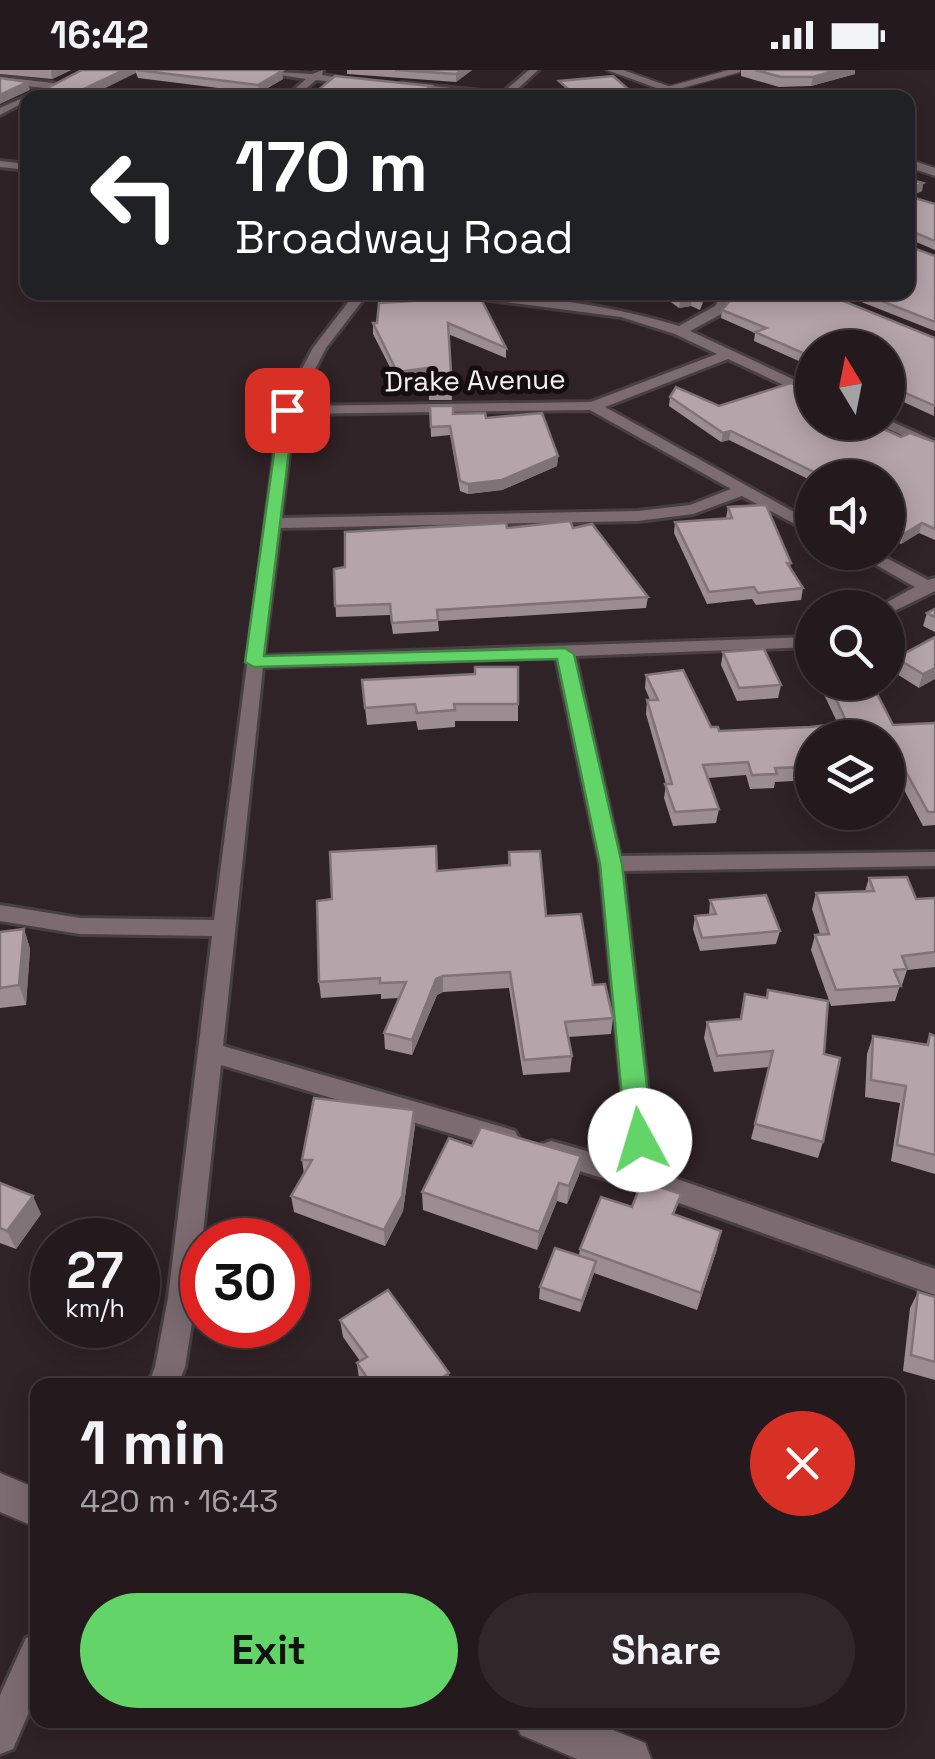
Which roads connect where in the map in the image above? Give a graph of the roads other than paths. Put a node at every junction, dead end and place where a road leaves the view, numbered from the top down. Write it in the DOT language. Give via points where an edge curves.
graph roads {
  1 [pos="252,70"];
  2 [pos="323,70"];
  3 [pos="534,70"];
  4 [pos="612,70"];
  5 [pos="738,70"];
  6 [pos="70,78"];
  7 [pos="313,78"];
  8 [pos="0,80"];
  9 [pos="370,83"];
  10 [pos="389,85"];
  11 [pos="53,86"];
  12 [pos="669,89"];
  13 [pos="45,90"];
  14 [pos="299,90"];
  15 [pos="436,90"];
  16 [pos="511,90"];
  17 [pos="672,90"];
  18 [pos="356,300"];
  19 [pos="562,300"];
  20 [pos="725,300"];
  21 [pos="680,331"];
  22 [pos="726,355"];
  23 [pos="795,385"];
  24 [pos="594,406"];
  25 [pos="287,410"];
  26 [pos="905,433"];
  27 [pos="935,446"];
  28 [pos="740,490"];
  29 [pos="795,519"];
  30 [pos="272,522"];
  31 [pos="900,570"];
  32 [pos="932,585"];
  33 [pos="905,599"];
  34 [pos="795,643"];
  35 [pos="565,654"];
  36 [pos="254,662"];
  37 [pos="935,859"];
  38 [pos="611,864"];
  39 [pos="0,913"];
  40 [pos="224,928"];
  41 [pos="212,1053"];
  42 [pos="644,1180"];
  43 [pos="935,1282"];
  44 [pos="165,1378"];
  45 [pos="0,1492"];
  46 [pos="30,1505"];
  47 [pos="30,1668"];
  48 [pos="555,1728"];
  49 [pos="0,1736"];
  50 [pos="629,1759"];
  1 -- 7 [label="street"];
  2 -- 7 [label="street"];
  3 -- 16 [label="street"];
  4 -- 12 [label="street"];
  5 -- 12 [label="lane"];
  6 -- 11 [label="street"];
  7 -- 9 [label="street"];
  7 -- 14 [label="street"];
  8 -- 11 [label="street"];
  10 -- 15 [label="street"];
  11 -- 13 [label="street"];
  12 -- 17 [label="street"];
  18 -- 25 [label="street"];
  19 -- 21 [label="street"];
  20 -- 21 [label="street"];
  21 -- 22 [label="street"];
  22 -- 23 [label="street"];
  22 -- 24 [label="street"];
  24 -- 25 [label="street, Drake Avenue"];
  24 -- 28 [label="street, Drake Avenue"];
  25 -- 30 [label="street"];
  26 -- 27 [label="street"];
  28 -- 29 [label="street, Drake Avenue"];
  28 -- 30 [label="street" via="668,514"];
  30 -- 36 [label="street"];
  31 -- 32 [label="street"];
  32 -- 33 [label="street"];
  34 -- 35 [label="street"];
  35 -- 36 [label="street"];
  35 -- 38 [label="street"];
  36 -- 40 [label="street"];
  37 -- 38 [label="street"];
  38 -- 42 [label="street"];
  39 -- 40 [label="street" via="80,926"];
  40 -- 41 [label="street"];
  41 -- 42 [label="street"];
  41 -- 44 [label="street" via="182,1298"];
  42 -- 43 [label="street"];
  45 -- 46 [label="street"];
  47 -- 49 [label="street"];
  48 -- 50 [label="street"];
}
